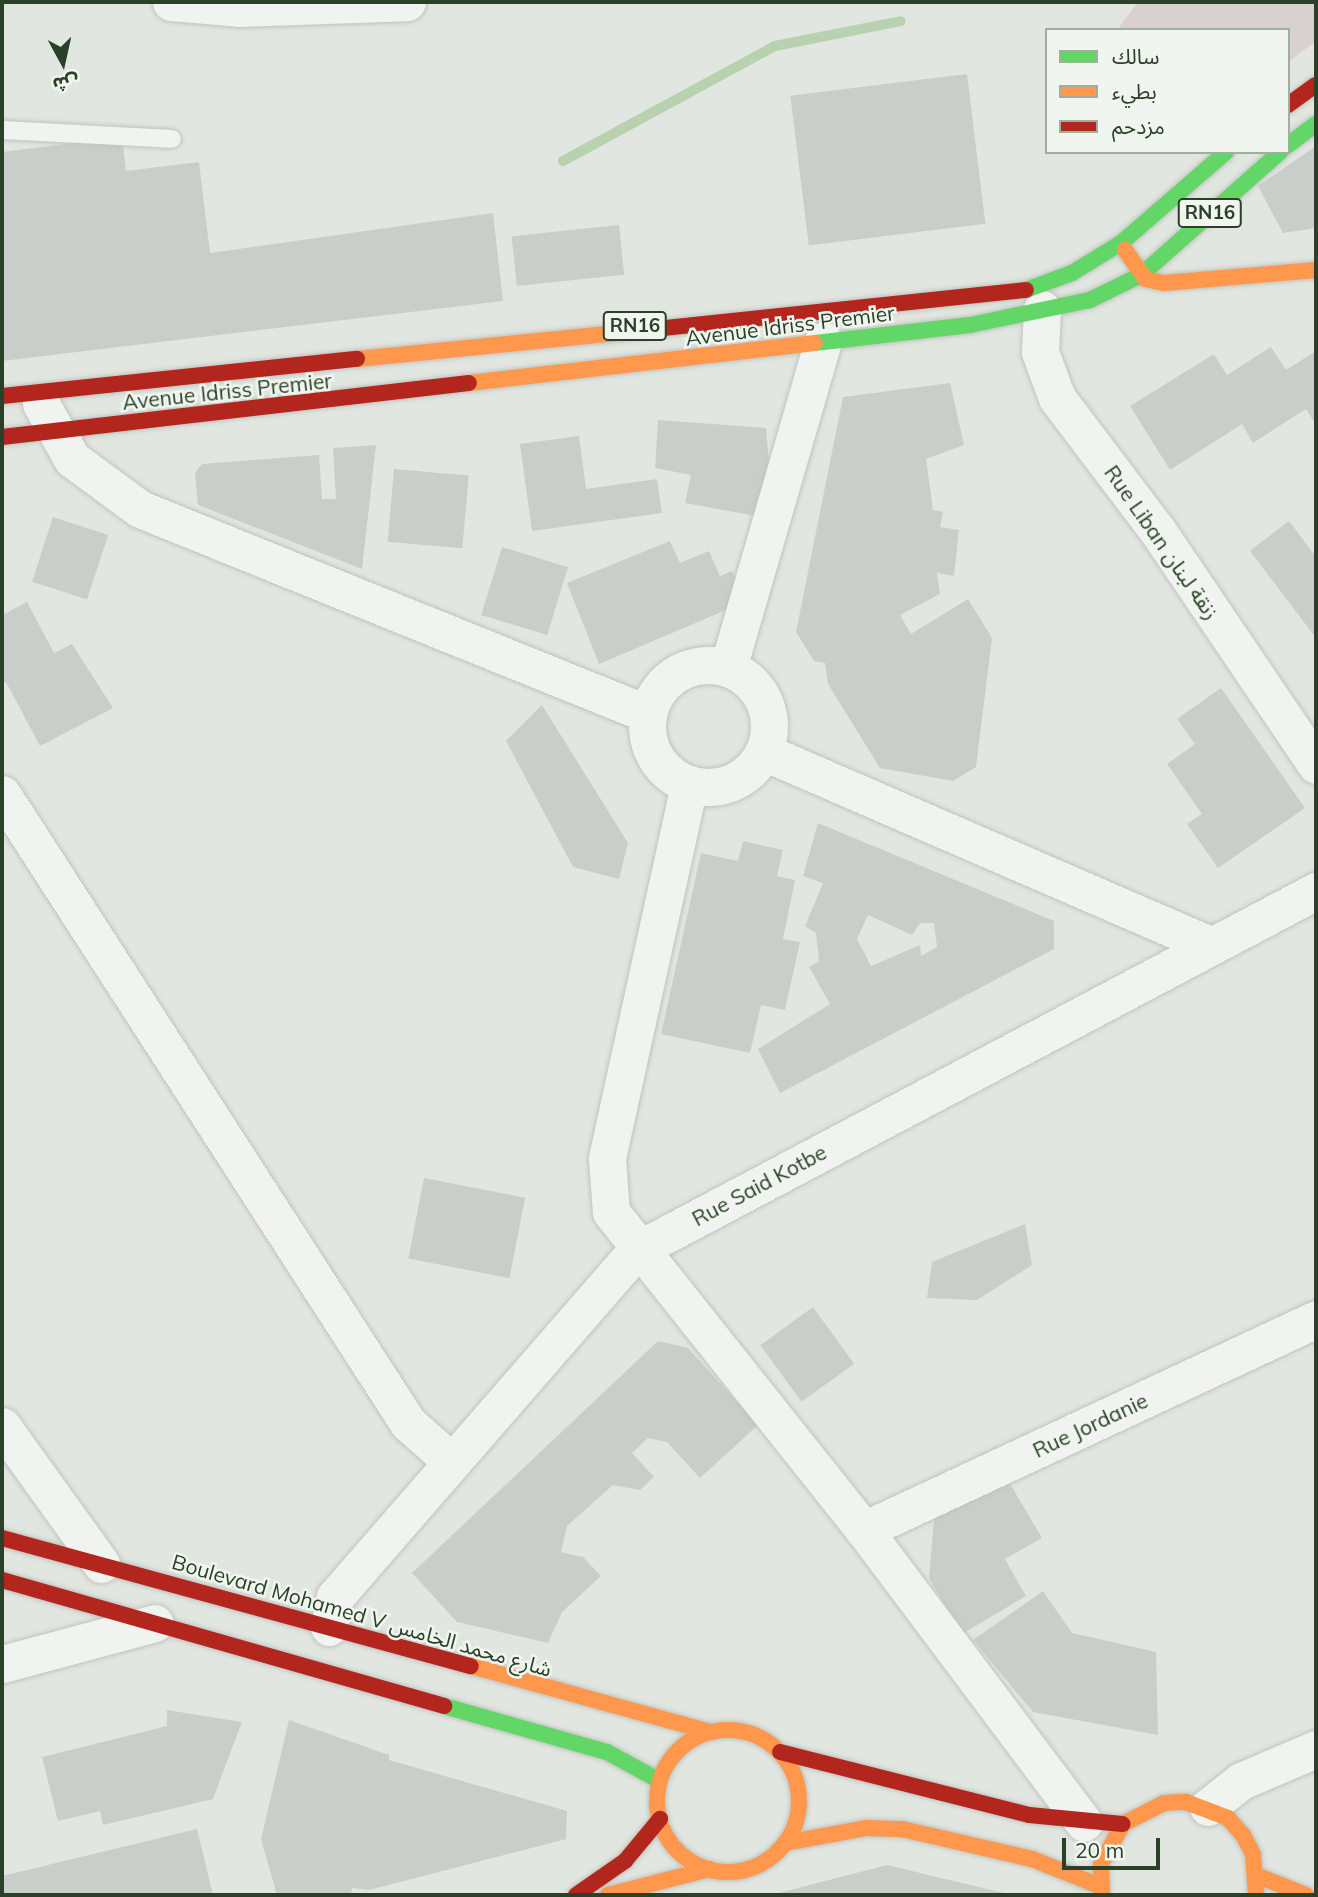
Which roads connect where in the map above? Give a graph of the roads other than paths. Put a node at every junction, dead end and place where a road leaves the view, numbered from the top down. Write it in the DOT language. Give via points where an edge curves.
graph roads {
  1 [pos="171,2"];
  2 [pos="407,2"];
  3 [pos="1316,85"];
  4 [pos="1290,104"];
  5 [pos="1316,124"];
  6 [pos="2,130"];
  7 [pos="173,139"];
  8 [pos="1290,144"];
  9 [pos="1224,154"];
  10 [pos="1278,154"];
  11 [pos="1121,243"];
  12 [pos="1316,270"];
  13 [pos="1142,275"];
  14 [pos="1042,309"];
  15 [pos="823,341"];
  16 [pos="19,394"];
  17 [pos="52,432"];
  18 [pos="2,437"];
  19 [pos="727,668"];
  20 [pos="648,714"];
  21 [pos="765,752"];
  22 [pos="1316,765"];
  23 [pos="689,785"];
  24 [pos="2,794"];
  25 [pos="1316,891"];
  26 [pos="1209,945"];
  27 [pos="637,1250"];
  28 [pos="1316,1319"];
  29 [pos="2,1426"];
  30 [pos="453,1462"];
  31 [pos="864,1530"];
  32 [pos="2,1538"];
  33 [pos="101,1564"];
  34 [pos="2,1580"];
  35 [pos="155,1623"];
  36 [pos="329,1627"];
  37 [pos="2,1664"];
  38 [pos="711,1732"];
  39 [pos="1316,1749"];
  40 [pos="780,1752"];
  41 [pos="660,1781"];
  42 [pos="1209,1807"];
  43 [pos="660,1819"];
  44 [pos="1084,1823"];
  45 [pos="1124,1824"];
  46 [pos="785,1843"];
  47 [pos="710,1869"];
  48 [pos="1258,1876"];
  49 [pos="1101,1891"];
  50 [pos="576,1895"];
  51 [pos="608,1895"];
  52 [pos="1256,1895"];
  53 [pos="1306,1895"];
  1 -- 2 [label="street" via="239,8"];
  3 -- 4 [label="main road"];
  5 -- 8 [label="main road"];
  6 -- 7 [label="lane"];
  9 -- 11 [label="main road, Avenue Idriss Premier / RN16"];
  10 -- 13 [label="main road, Avenue Idriss Premier / RN16"];
  11 -- 13 [label="main road"];
  11 -- 16 [label="main road, Avenue Idriss Premier / RN16" via="1072,273 1027,290"];
  12 -- 13 [label="main road" via="1175,284"];
  13 -- 14 [label="main road, Avenue Idriss Premier / RN16" via="1090,300"];
  14 -- 15 [label="main road, Avenue Idriss Premier / RN16" via="970,325"];
  14 -- 22 [label="street, Rue Liban زنقة لبنان" via="1040,352 1057,398 1157,530"];
  15 -- 17 [label="main road, Avenue Idriss Premier / RN16"];
  15 -- 19 [label="street"];
  16 -- 17 [label="street"];
  17 -- 18 [label="main road, Avenue Idriss Premier / RN16"];
  17 -- 20 [label="street" via="89,474 140,509"];
  19 -- 20 [label="street" via="707,664 669,679"];
  19 -- 21 [label="street" via="746,677 764,702 770,732"];
  20 -- 23 [label="street" via="656,757"];
  21 -- 23 [label="street" via="741,778 725,786"];
  21 -- 26 [label="street"];
  23 -- 27 [label="street" via="607,1159 611,1212"];
  24 -- 30 [label="street" via="408,1423"];
  25 -- 26 [label="street, Rue Said Kotbe"];
  26 -- 27 [label="street, Rue Said Kotbe"];
  27 -- 30 [label="street, Rue Said Kotbe"];
  27 -- 31 [label="street"];
  28 -- 31 [label="street, Rue Jordanie"];
  29 -- 33 [label="street"];
  30 -- 36 [label="street, Rue Said Kotbe" via="335,1597"];
  31 -- 44 [label="street"];
  32 -- 33 [label="main road, Boulevard Mohamed V شارع محمد الخامس"];
  33 -- 36 [label="main road, Boulevard Mohamed V شارع محمد الخامس"];
  34 -- 35 [label="main road"];
  35 -- 37 [label="street"];
  35 -- 41 [label="main road" via="607,1752"];
  36 -- 38 [label="main road, Boulevard Mohamed V شارع محمد الخامس"];
  38 -- 40 [label="main road" via="748,1733"];
  38 -- 41 [label="main road" via="689,1742"];
  39 -- 42 [label="street" via="1241,1781"];
  40 -- 44 [label="main road" via="942,1796"];
  40 -- 46 [label="main road" via="799,1788 799,1809"];
  41 -- 43 [label="main road"];
  42 -- 45 [label="main road" via="1164,1803"];
  42 -- 48 [label="main road" via="1243,1835"];
  43 -- 47 [label="main road" via="678,1851"];
  43 -- 50 [label="main road" via="625,1861"];
  44 -- 45 [label="main road"];
  45 -- 49 [label="main road" via="1105,1853"];
  46 -- 47 [label="main road" via="751,1867"];
  46 -- 49 [label="main road" via="866,1828 902,1829 1032,1859"];
  47 -- 51 [label="main road"];
  48 -- 52 [label="main road"];
  48 -- 53 [label="main road"];
}
